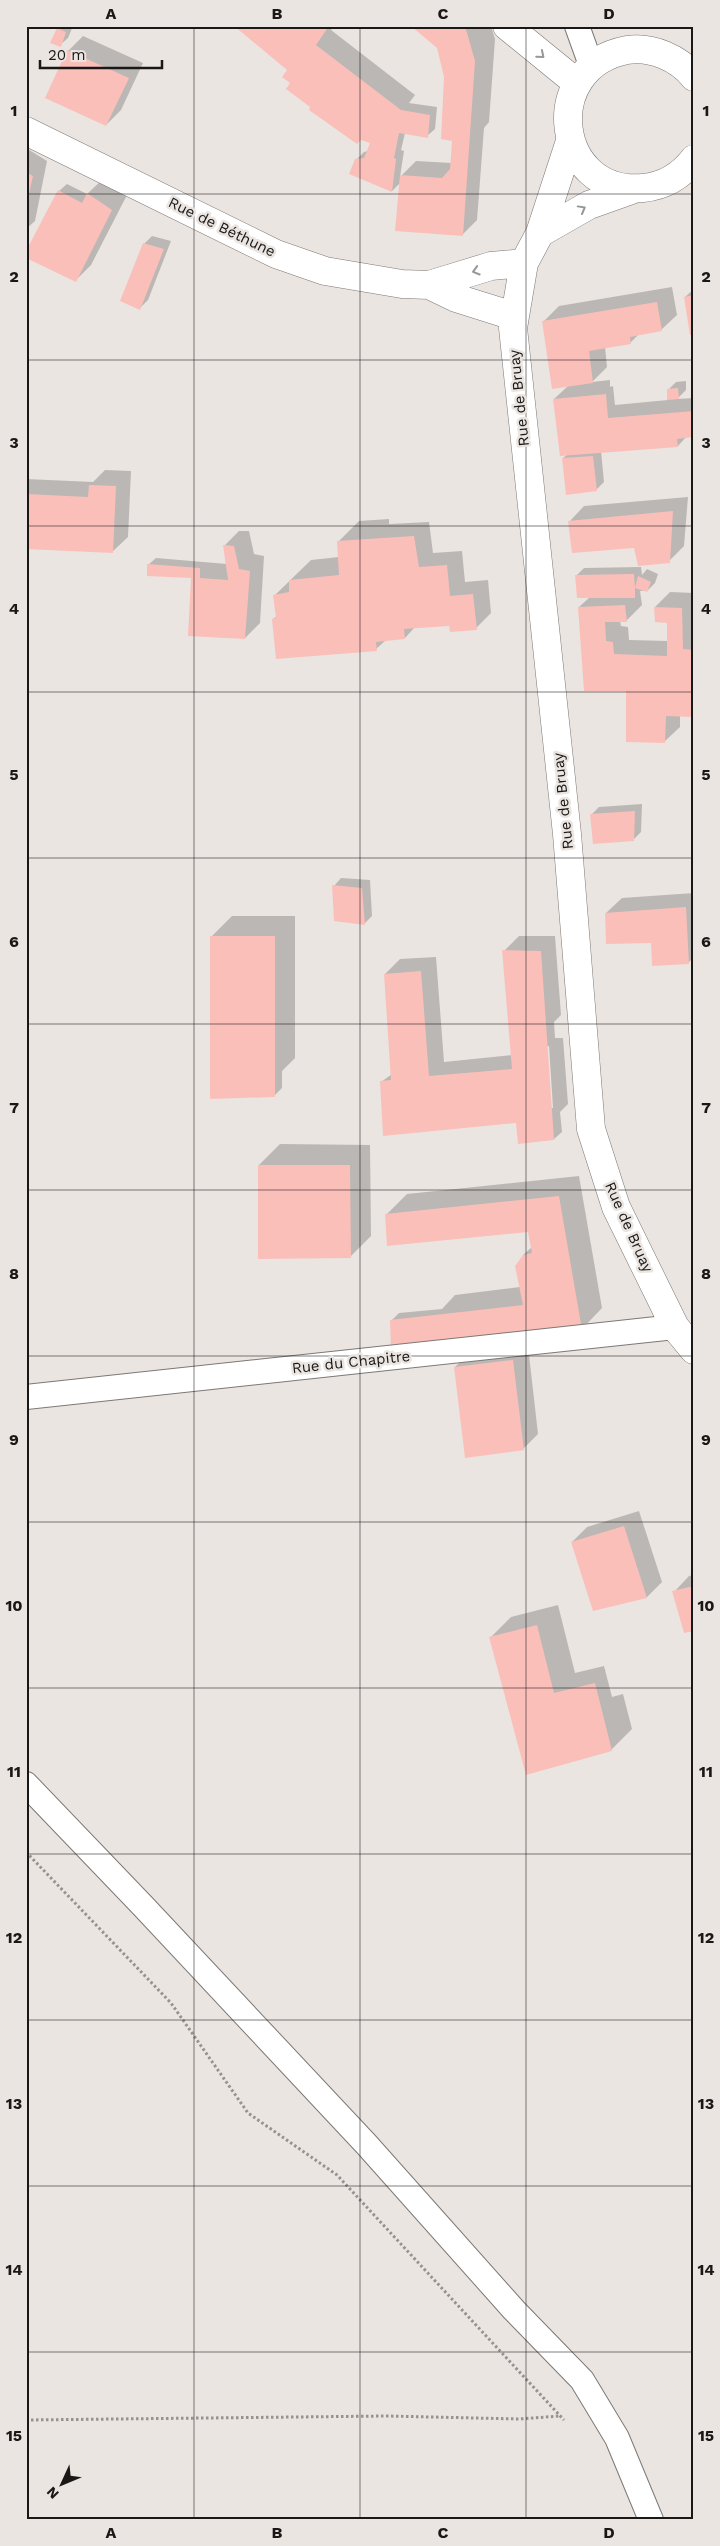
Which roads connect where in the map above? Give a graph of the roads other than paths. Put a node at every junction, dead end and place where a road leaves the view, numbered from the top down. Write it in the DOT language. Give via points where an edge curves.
graph roads {
  1 [pos="507,26"];
  2 [pos="577,26"];
  3 [pos="688,66"];
  4 [pos="584,74"];
  5 [pos="26,131"];
  6 [pos="570,141"];
  7 [pos="694,159"];
  8 [pos="634,189"];
  9 [pos="540,233"];
  10 [pos="524,263"];
  11 [pos="430,286"];
  12 [pos="514,316"];
  13 [pos="675,1327"];
  14 [pos="694,1350"];
  15 [pos="26,1397"];
  16 [pos="26,1784"];
  17 [pos="652,2520"];
  1 -- 4 [label="street, one-way"];
  2 -- 4 [label="lane"];
  3 -- 4 [label="street" via="657,51 634,49 611,53"];
  4 -- 6 [label="street" via="569,101 567,122"];
  5 -- 11 [label="street, Rue de Béthune" via="276,254 325,272"];
  6 -- 8 [label="street" via="580,160 595,175 613,185"];
  6 -- 9 [label="street, Rue de Bruay"];
  7 -- 8 [label="street" via="672,180 654,187"];
  9 -- 8 [label="street, one-way" via="588,205"];
  9 -- 10 [label="street, Rue de Bruay"];
  10 -- 11 [label="street, Rue de Béthune, one-way" via="491,266"];
  10 -- 12 [label="street, Rue de Bruay"];
  11 -- 12 [label="street, Rue de Béthune" via="456,298"];
  12 -- 13 [label="street, Rue de Bruay" via="518,386 567,834 591,1128 616,1207"];
  13 -- 14 [label="street, Rue de Bruay"];
  13 -- 15 [label="lane, Rue du Chapitre"];
  16 -- 17 [label="lane" via="354,2131 514,2310 582,2380 617,2438"];
}
